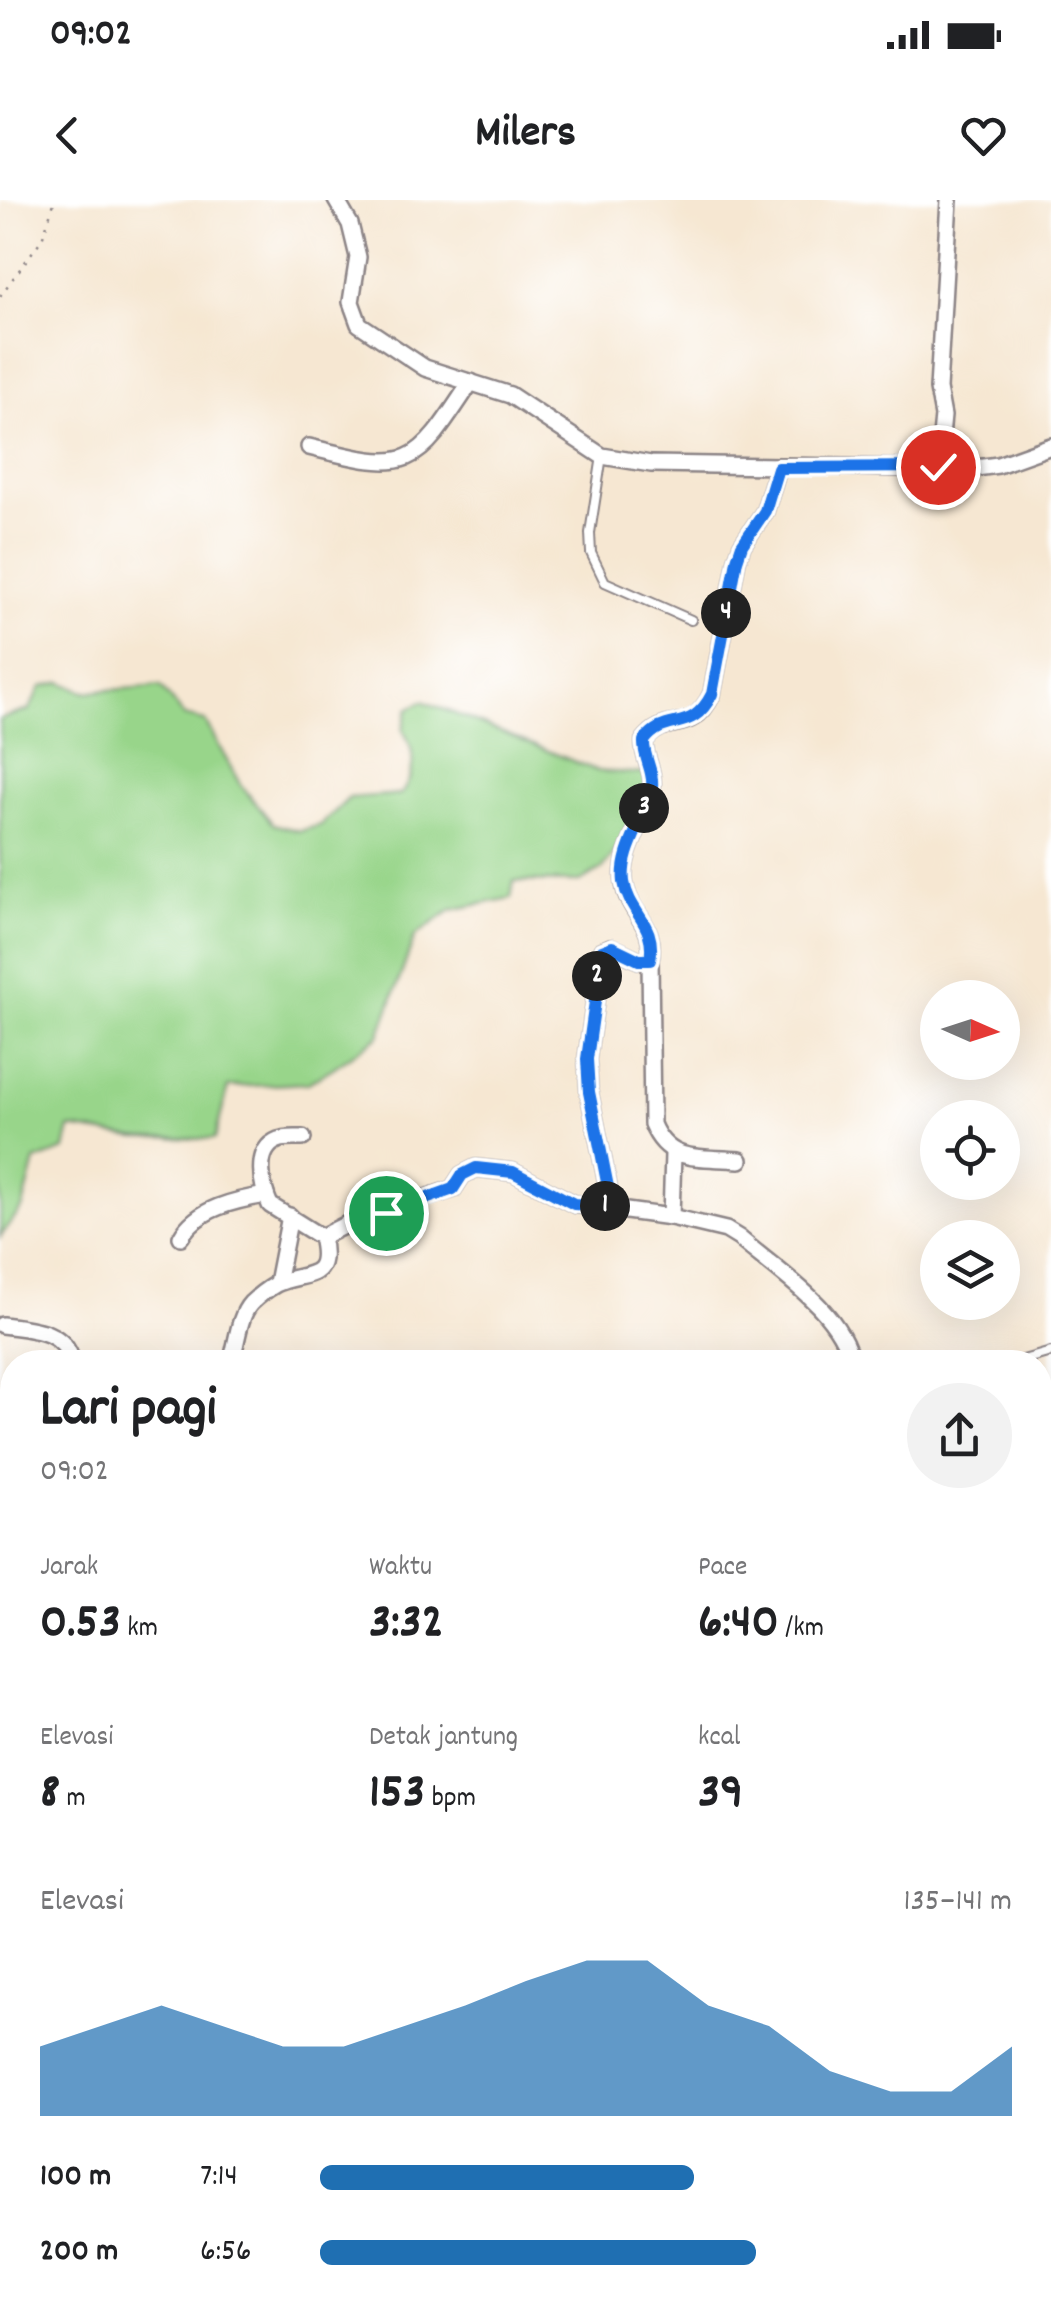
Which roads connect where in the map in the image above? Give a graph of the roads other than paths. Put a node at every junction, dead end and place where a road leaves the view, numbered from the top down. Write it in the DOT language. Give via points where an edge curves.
graph roads {
  1 [pos="336,200"];
  2 [pos="949,200"];
  3 [pos="470,382"];
  4 [pos="1051,446"];
  5 [pos="309,447"];
  6 [pos="602,456"];
  7 [pos="938,467"];
  8 [pos="778,468"];
  9 [pos="691,620"];
  10 [pos="650,960"];
  11 [pos="302,1138"];
  12 [pos="673,1154"];
  13 [pos="740,1160"];
  14 [pos="266,1195"];
  15 [pos="612,1207"];
  16 [pos="290,1216"];
  17 [pos="671,1217"];
  18 [pos="182,1237"];
  19 [pos="320,1238"];
  20 [pos="277,1283"];
  21 [pos="2,1324"];
  22 [pos="69,1350"];
  23 [pos="235,1350"];
  24 [pos="849,1350"];
  1 -- 3 [label="street" via="358,257 351,302 358,324 425,368"];
  2 -- 7 [label="street"];
  3 -- 5 [label="street" via="439,430 406,459 368,461"];
  3 -- 6 [label="street" via="510,394"];
  4 -- 7 [label="street" via="998,465"];
  6 -- 8 [label="street"];
  6 -- 9 [label="lane" via="590,533 605,582"];
  7 -- 8 [label="street"];
  8 -- 10 [label="street" via="765,511 737,560 706,707 696,719 659,727 644,741 652,786 624,880 651,935"];
  10 -- 12 [label="street" via="652,1124"];
  10 -- 15 [label="street" via="612,947 600,958 587,1059"];
  11 -- 14 [label="street" via="269,1146 261,1172"];
  12 -- 13 [label="street"];
  12 -- 17 [label="street"];
  14 -- 16 [label="street" via="270,1206"];
  14 -- 18 [label="street" via="230,1202 188,1226"];
  15 -- 17 [label="street"];
  15 -- 19 [label="street" via="574,1204 513,1172 476,1168 453,1189"];
  16 -- 19 [label="street"];
  16 -- 20 [label="street"];
  17 -- 24 [label="street" via="739,1238 832,1318"];
  19 -- 20 [label="street" via="325,1255 318,1270"];
  20 -- 23 [label="street" via="249,1304"];
  21 -- 22 [label="street" via="53,1335"];
}
